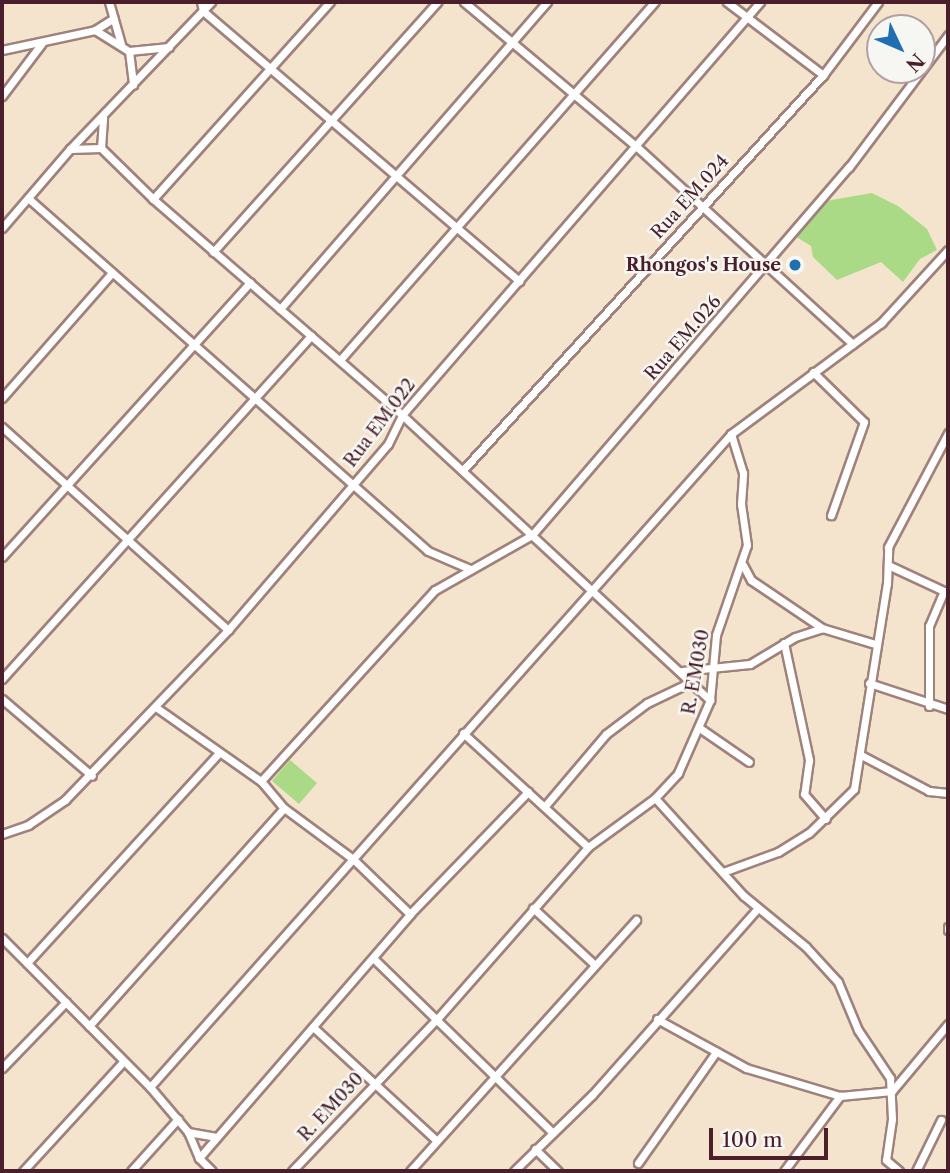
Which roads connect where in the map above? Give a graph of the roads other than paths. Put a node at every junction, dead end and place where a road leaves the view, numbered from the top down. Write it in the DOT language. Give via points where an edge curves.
graph roads {
  1 [pos="109,2"];
  2 [pos="201,2"];
  3 [pos="211,2"];
  4 [pos="330,2"];
  5 [pos="437,2"];
  6 [pos="464,2"];
  7 [pos="547,2"];
  8 [pos="655,2"];
  9 [pos="727,2"];
  10 [pos="760,2"];
  11 [pos="878,2"];
  12 [pos="203,11"];
  13 [pos="114,18"];
  14 [pos="748,18"];
  15 [pos="95,30"];
  16 [pos="948,35"];
  17 [pos="511,41"];
  18 [pos="42,43"];
  19 [pos="121,44"];
  20 [pos="169,47"];
  21 [pos="2,50"];
  22 [pos="129,51"];
  23 [pos="271,69"];
  24 [pos="823,75"];
  25 [pos="133,85"];
  26 [pos="574,93"];
  27 [pos="2,96"];
  28 [pos="103,118"];
  29 [pos="333,122"];
  30 [pos="101,148"];
  31 [pos="637,148"];
  32 [pos="70,149"];
  33 [pos="396,178"];
  34 [pos="28,198"];
  35 [pos="153,200"];
  36 [pos="701,208"];
  37 [pos="457,227"];
  38 [pos="2,228"];
  39 [pos="948,250"];
  40 [pos="212,252"];
  41 [pos="765,265"];
  42 [pos="112,273"];
  43 [pos="519,281"];
  44 [pos="250,283"];
  45 [pos="280,309"];
  46 [pos="311,336"];
  47 [pos="853,344"];
  48 [pos="194,345"];
  49 [pos="340,360"];
  50 [pos="813,372"];
  51 [pos="2,398"];
  52 [pos="257,400"];
  53 [pos="402,415"];
  54 [pos="2,426"];
  55 [pos="948,433"];
  56 [pos="731,434"];
  57 [pos="463,470"];
  58 [pos="352,486"];
  59 [pos="69,487"];
  60 [pos="831,515"];
  61 [pos="532,535"];
  62 [pos="129,540"];
  63 [pos="2,557"];
  64 [pos="743,565"];
  65 [pos="888,565"];
  66 [pos="470,569"];
  67 [pos="591,586"];
  68 [pos="946,592"];
  69 [pos="822,628"];
  70 [pos="228,630"];
  71 [pos="784,643"];
  72 [pos="875,645"];
  73 [pos="682,671"];
  74 [pos="711,671"];
  75 [pos="2,679"];
  76 [pos="691,682"];
  77 [pos="869,684"];
  78 [pos="2,699"];
  79 [pos="710,700"];
  80 [pos="929,706"];
  81 [pos="157,708"];
  82 [pos="948,709"];
  83 [pos="701,729"];
  84 [pos="463,733"];
  85 [pos="219,753"];
  86 [pos="861,755"];
  87 [pos="749,762"];
  88 [pos="92,776"];
  89 [pos="261,781"];
  90 [pos="528,792"];
  91 [pos="948,793"];
  92 [pos="655,798"];
  93 [pos="545,806"];
  94 [pos="284,808"];
  95 [pos="826,819"];
  96 [pos="2,834"];
  97 [pos="588,847"];
  98 [pos="353,859"];
  99 [pos="723,872"];
  100 [pos="533,908"];
  101 [pos="758,908"];
  102 [pos="410,914"];
  103 [pos="636,920"];
  104 [pos="5,941"];
  105 [pos="2,950"];
  106 [pos="373,958"];
  107 [pos="27,963"];
  108 [pos="596,965"];
  109 [pos="66,1002"];
  110 [pos="437,1018"];
  111 [pos="657,1020"];
  112 [pos="948,1024"];
  113 [pos="89,1026"];
  114 [pos="313,1027"];
  115 [pos="716,1052"];
  116 [pos="123,1062"];
  117 [pos="2,1068"];
  118 [pos="496,1075"];
  119 [pos="376,1082"];
  120 [pos="150,1087"];
  121 [pos="892,1091"];
  122 [pos="840,1096"];
  123 [pos="178,1119"];
  124 [pos="941,1120"];
  125 [pos="188,1132"];
  126 [pos="552,1132"];
  127 [pos="217,1137"];
  128 [pos="436,1140"];
  129 [pos="534,1149"];
  130 [pos="199,1158"];
  131 [pos="638,1163"];
  132 [pos="23,1171"];
  133 [pos="131,1171"];
  134 [pos="212,1171"];
  135 [pos="292,1171"];
  136 [pos="410,1171"];
  137 [pos="514,1171"];
  138 [pos="558,1171"];
  139 [pos="784,1171"];
  140 [pos="899,1171"];
  141 [pos="916,1171"];
  1 -- 13 [label="street"];
  2 -- 12 [label="street"];
  3 -- 12 [label="street"];
  4 -- 23 [label="street"];
  5 -- 29 [label="street"];
  6 -- 17 [label="street"];
  7 -- 17 [label="street"];
  8 -- 26 [label="street"];
  9 -- 14 [label="street"];
  10 -- 14 [label="street, Rua EM.022"];
  11 -- 24 [label="street, Rua EM.024"];
  12 -- 20 [label="street"];
  12 -- 23 [label="street"];
  13 -- 15 [label="street"];
  13 -- 19 [label="street"];
  14 -- 24 [label="street"];
  14 -- 31 [label="street, Rua EM.022"];
  15 -- 18 [label="street"];
  15 -- 19 [label="street"];
  16 -- 41 [label="street, Rua EM.026" via="849,167"];
  17 -- 26 [label="street"];
  17 -- 33 [label="street"];
  18 -- 21 [label="street"];
  18 -- 27 [label="street"];
  19 -- 22 [label="street"];
  20 -- 22 [label="street"];
  20 -- 25 [label="street"];
  22 -- 25 [label="street"];
  23 -- 29 [label="street"];
  23 -- 35 [label="street"];
  24 -- 36 [label="street, Rua EM.024"];
  25 -- 28 [label="street"];
  26 -- 31 [label="street"];
  26 -- 37 [label="street"];
  28 -- 30 [label="street"];
  28 -- 32 [label="street"];
  29 -- 33 [label="street"];
  29 -- 40 [label="street"];
  30 -- 32 [label="street"];
  30 -- 35 [label="street"];
  31 -- 36 [label="street"];
  31 -- 43 [label="street, Rua EM.022"];
  32 -- 34 [label="street"];
  33 -- 37 [label="street"];
  33 -- 45 [label="street"];
  34 -- 38 [label="street"];
  34 -- 42 [label="street"];
  35 -- 40 [label="street"];
  36 -- 41 [label="street"];
  36 -- 57 [label="street, Rua EM.024"];
  37 -- 43 [label="street"];
  37 -- 49 [label="street"];
  39 -- 47 [label="street" via="881,323"];
  40 -- 44 [label="street"];
  41 -- 47 [label="street"];
  41 -- 61 [label="street, Rua EM.026"];
  42 -- 48 [label="street"];
  42 -- 51 [label="street"];
  43 -- 53 [label="street, Rua EM.022"];
  44 -- 45 [label="street"];
  44 -- 48 [label="street"];
  45 -- 46 [label="street"];
  46 -- 49 [label="street"];
  46 -- 52 [label="street"];
  47 -- 50 [label="street"];
  48 -- 52 [label="street"];
  48 -- 59 [label="street"];
  49 -- 53 [label="street"];
  50 -- 56 [label="street"];
  50 -- 60 [label="street" via="864,422"];
  52 -- 58 [label="street"];
  52 -- 62 [label="street"];
  53 -- 57 [label="street"];
  53 -- 58 [label="street, Rua EM.022" via="388,444"];
  54 -- 59 [label="street"];
  55 -- 65 [label="street" via="895,527"];
  56 -- 64 [label="street, R. EM030" via="743,473 741,505 747,545"];
  56 -- 67 [label="street"];
  57 -- 61 [label="street"];
  58 -- 66 [label="street" via="428,551"];
  58 -- 70 [label="street, Rua EM.022"];
  59 -- 62 [label="street"];
  59 -- 63 [label="street"];
  61 -- 66 [label="street, Rua EM.026"];
  61 -- 67 [label="street"];
  62 -- 70 [label="street"];
  62 -- 75 [label="street"];
  64 -- 69 [label="street" via="751,580"];
  64 -- 74 [label="street, R. EM030" via="716,635"];
  65 -- 68 [label="street"];
  65 -- 72 [label="street"];
  66 -- 89 [label="street, Rua EM.026" via="435,590"];
  67 -- 73 [label="street"];
  67 -- 84 [label="street"];
  68 -- 80 [label="street" via="929,626"];
  69 -- 71 [label="street"];
  69 -- 72 [label="street"];
  70 -- 81 [label="street, Rua EM.022"];
  71 -- 74 [label="street" via="750,664"];
  71 -- 95 [label="street" via="809,760 804,794"];
  72 -- 77 [label="street"];
  73 -- 74 [label="street"];
  73 -- 76 [label="street"];
  74 -- 79 [label="street, R. EM030"];
  76 -- 79 [label="street"];
  76 -- 93 [label="street" via="647,703 606,734"];
  77 -- 80 [label="street"];
  77 -- 86 [label="street"];
  78 -- 88 [label="street"];
  79 -- 83 [label="street, R. EM030"];
  80 -- 82 [label="street"];
  81 -- 85 [label="street"];
  81 -- 88 [label="street, Rua EM.022"];
  83 -- 87 [label="street"];
  83 -- 92 [label="street, R. EM030" via="678,774"];
  84 -- 90 [label="street"];
  84 -- 98 [label="street"];
  85 -- 89 [label="street"];
  85 -- 107 [label="street"];
  86 -- 91 [label="street" via="929,791"];
  86 -- 95 [label="street" via="854,789"];
  88 -- 96 [label="street, Rua EM.022" via="48,814"];
  89 -- 94 [label="street"];
  90 -- 93 [label="street"];
  90 -- 102 [label="street" via="472,844"];
  92 -- 97 [label="street, R. EM030"];
  92 -- 99 [label="street"];
  93 -- 97 [label="street"];
  94 -- 98 [label="street"];
  94 -- 113 [label="street"];
  95 -- 99 [label="street" via="778,852"];
  97 -- 100 [label="street, R. EM030"];
  98 -- 102 [label="street"];
  98 -- 120 [label="street"];
  99 -- 101 [label="street"];
  100 -- 108 [label="street"];
  100 -- 110 [label="street, R. EM030"];
  101 -- 111 [label="street"];
  101 -- 121 [label="street" via="827,967 865,1042 890,1078"];
  102 -- 106 [label="street"];
  103 -- 108 [label="street"];
  104 -- 105 [label="street"];
  104 -- 107 [label="street"];
  106 -- 110 [label="street"];
  106 -- 114 [label="street"];
  107 -- 109 [label="street"];
  108 -- 118 [label="street"];
  109 -- 113 [label="street"];
  109 -- 117 [label="street"];
  110 -- 118 [label="street"];
  110 -- 119 [label="street, R. EM030"];
  111 -- 115 [label="street"];
  111 -- 126 [label="street" via="592,1095"];
  112 -- 121 [label="street"];
  113 -- 116 [label="street"];
  114 -- 119 [label="street"];
  114 -- 127 [label="street"];
  115 -- 122 [label="street" via="746,1068"];
  115 -- 131 [label="street"];
  116 -- 120 [label="street"];
  116 -- 132 [label="street"];
  118 -- 126 [label="street"];
  118 -- 128 [label="street"];
  119 -- 128 [label="street"];
  119 -- 135 [label="street, R. EM030"];
  120 -- 123 [label="street"];
  121 -- 122 [label="street"];
  121 -- 140 [label="street" via="886,1160"];
  122 -- 139 [label="street"];
  123 -- 125 [label="street"];
  123 -- 133 [label="street"];
  124 -- 141 [label="street"];
  125 -- 127 [label="street"];
  125 -- 130 [label="street"];
  126 -- 129 [label="street"];
  127 -- 130 [label="street"];
  128 -- 136 [label="street"];
  129 -- 137 [label="street"];
  129 -- 138 [label="street"];
  130 -- 134 [label="street"];
}
